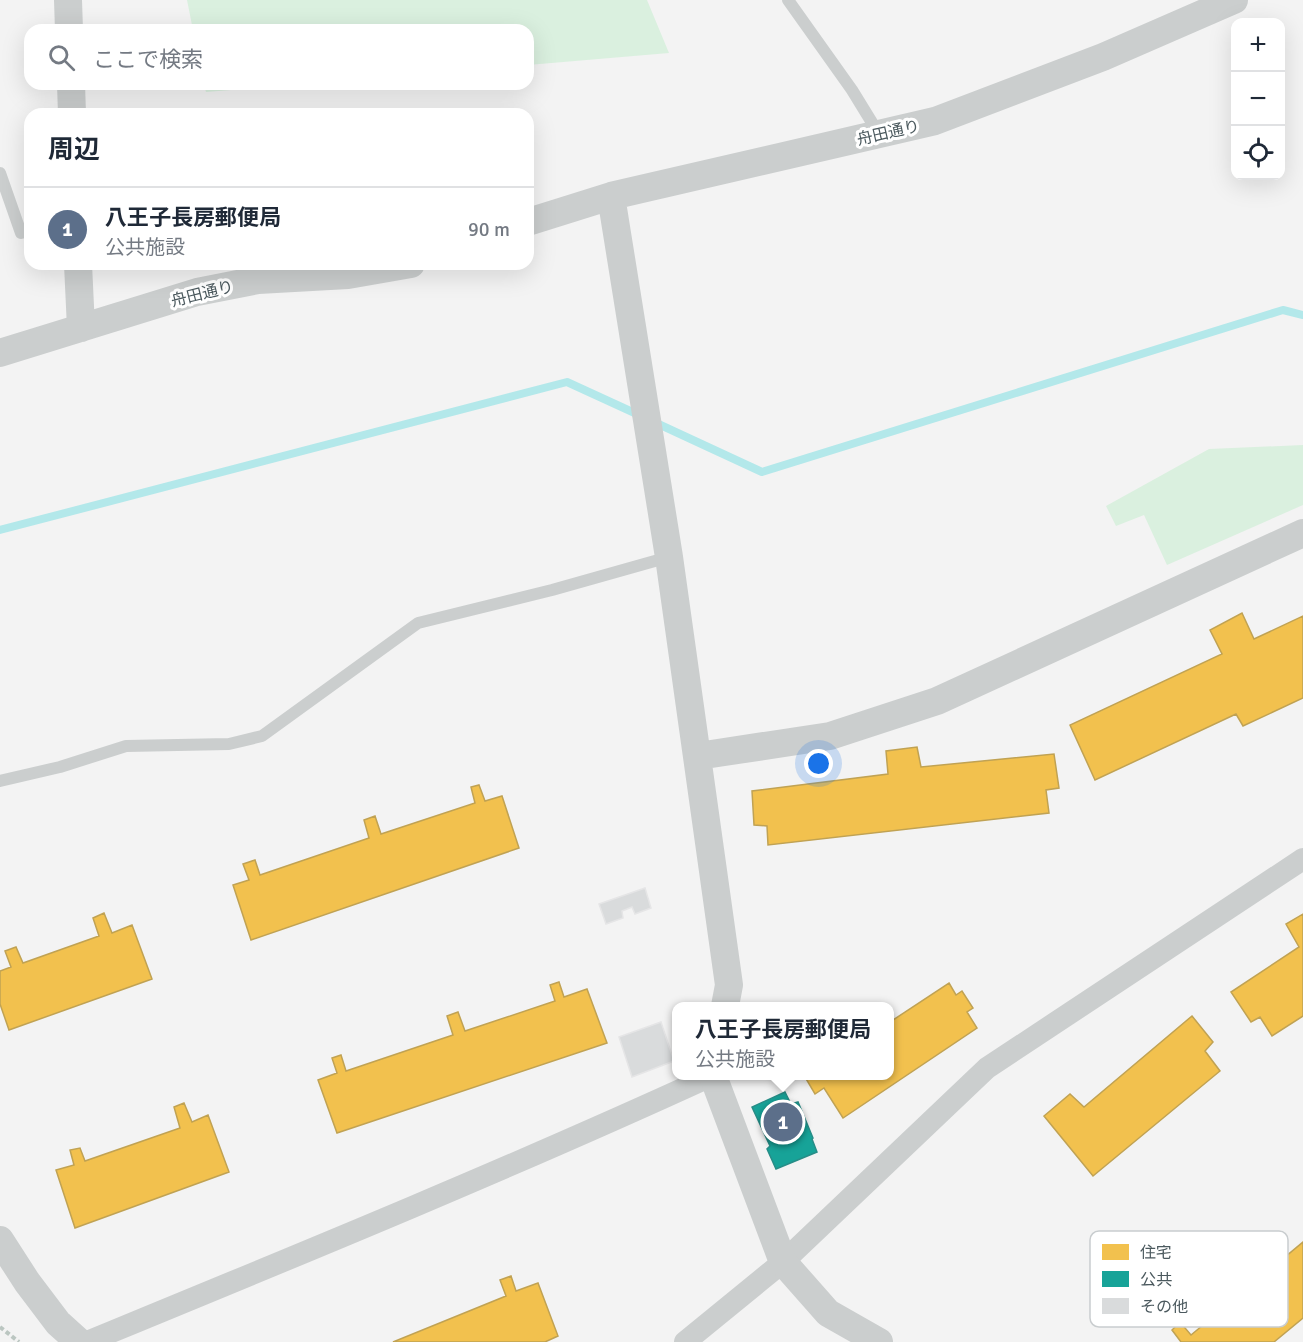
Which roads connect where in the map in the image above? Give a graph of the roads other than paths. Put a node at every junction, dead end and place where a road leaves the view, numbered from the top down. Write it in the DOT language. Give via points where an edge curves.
graph roads {
  1 [pos="68,0"];
  2 [pos="788,0"];
  3 [pos="1234,0"];
  4 [pos="69,24"];
  5 [pos="71,90"];
  6 [pos="72,108"];
  7 [pos="879,134"];
  8 [pos="0,173"];
  9 [pos="611,196"];
  10 [pos="534,220"];
  11 [pos="24,232"];
  12 [pos="78,270"];
  13 [pos="377,270"];
  14 [pos="81,328"];
  15 [pos="0,353"];
  16 [pos="1303,533"];
  17 [pos="669,557"];
  18 [pos="698,756"];
  19 [pos="0,781"];
  20 [pos="1303,859"];
  21 [pos="726,1002"];
  22 [pos="703,1080"];
  23 [pos="714,1080"];
  24 [pos="0,1240"];
  25 [pos="783,1262"];
  26 [pos="79,1342"];
  27 [pos="87,1342"];
  28 [pos="685,1342"];
  29 [pos="879,1342"];
  1 -- 4 [label="street"];
  2 -- 7 [label="lane"];
  3 -- 7 [label="street, 舟田通り" via="1103,57 934,121"];
  5 -- 6 [label="street"];
  7 -- 9 [label="street, 舟田通り"];
  8 -- 11 [label="lane"];
  9 -- 10 [label="street, 舟田通り"];
  9 -- 17 [label="street"];
  12 -- 14 [label="street"];
  13 -- 14 [label="street, 舟田通り" via="258,280 197,292"];
  14 -- 15 [label="street, 舟田通り"];
  16 -- 18 [label="street" via="937,701 830,736"];
  17 -- 18 [label="street"];
  17 -- 19 [label="lane" via="418,623 262,736 229,744 126,746"];
  18 -- 21 [label="street" via="729,985"];
  20 -- 25 [label="street" via="987,1068"];
  22 -- 27 [label="street" via="404,1211"];
  23 -- 25 [label="street"];
  24 -- 26 [label="street" via="58,1323"];
  25 -- 28 [label="street"];
  25 -- 29 [label="street" via="828,1313"];
}
